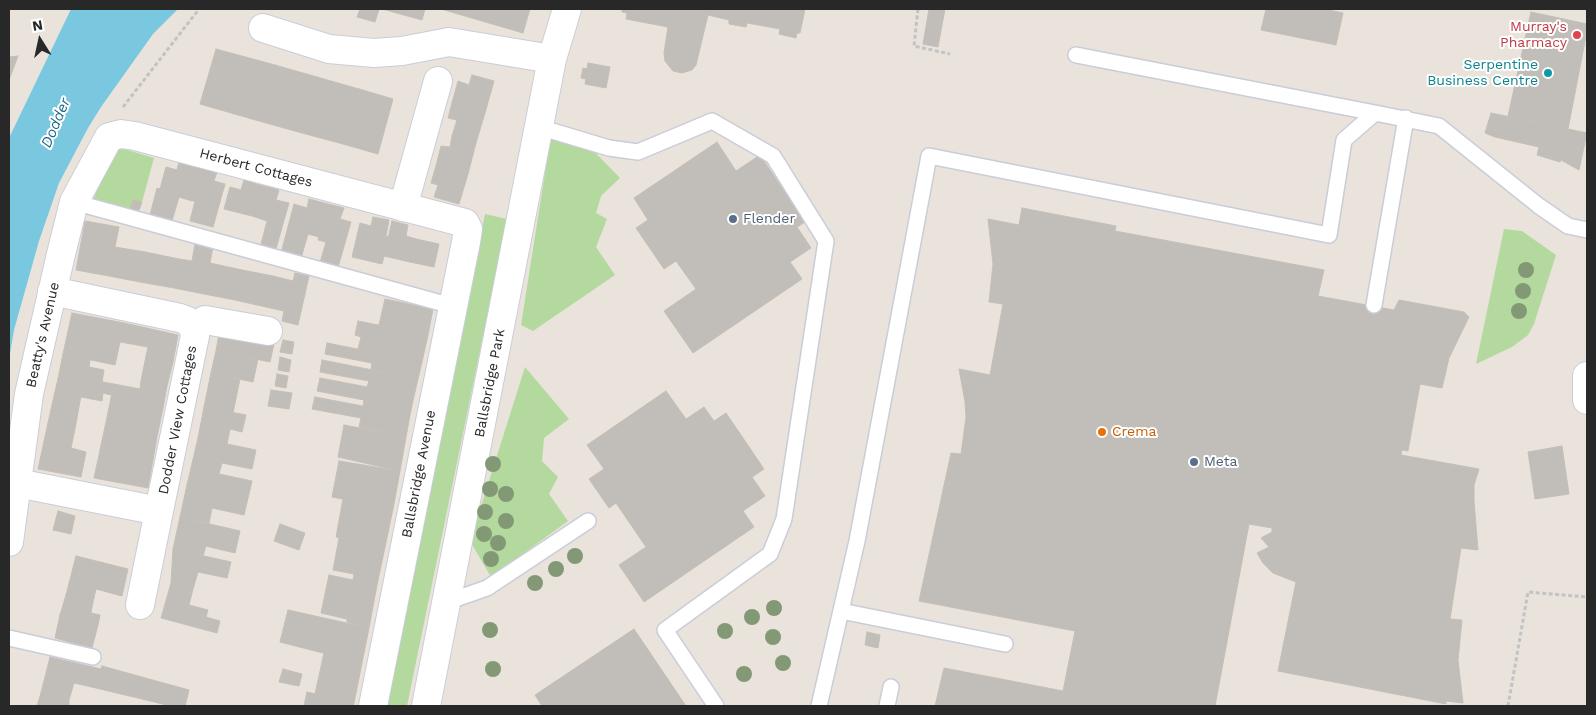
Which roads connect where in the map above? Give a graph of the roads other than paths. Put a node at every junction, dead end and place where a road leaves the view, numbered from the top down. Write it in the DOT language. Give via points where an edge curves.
graph roads {
  1 [pos="567,9"];
  2 [pos="263,28"];
  3 [pos="1076,55"];
  4 [pos="552,59"];
  5 [pos="438,81"];
  6 [pos="1375,113"];
  7 [pos="1406,118"];
  8 [pos="539,127"];
  9 [pos="109,137"];
  10 [pos="74,202"];
  11 [pos="403,206"];
  12 [pos="1587,230"];
  13 [pos="466,242"];
  14 [pos="52,291"];
  15 [pos="1374,305"];
  16 [pos="452,306"];
  17 [pos="194,328"];
  18 [pos="268,331"];
  19 [pos="1587,376"];
  20 [pos="1587,400"];
  21 [pos="17,483"];
  22 [pos="159,511"];
  23 [pos="588,522"];
  24 [pos="9,542"];
  25 [pos="447,602"];
  26 [pos="140,605"];
  27 [pos="841,611"];
  28 [pos="9,638"];
  29 [pos="1005,644"];
  30 [pos="93,657"];
  31 [pos="891,687"];
  32 [pos="373,706"];
  33 [pos="426,706"];
  34 [pos="716,706"];
  35 [pos="819,706"];
  36 [pos="887,706"];
  1 -- 4 [label="street, Ballsbridge Park"];
  2 -- 4 [label="street" via="329,49 374,53 449,42"];
  3 -- 6 [label="lane"];
  4 -- 8 [label="street, Ballsbridge Park"];
  5 -- 11 [label="street"];
  6 -- 7 [label="lane"];
  6 -- 27 [label="lane" via="1344,140 1329,235 929,156"];
  7 -- 12 [label="lane" via="1439,126 1568,226"];
  7 -- 15 [label="lane"];
  8 -- 25 [label="street, Ballsbridge Park"];
  8 -- 34 [label="lane" via="610,148 638,152 712,121 773,156 826,242 784,518 770,554 665,630"];
  9 -- 10 [label="street, Beatty's Avenue"];
  9 -- 11 [label="street, Herbert Cottages" via="121,134 135,136"];
  10 -- 14 [label="street, Beatty's Avenue"];
  10 -- 16 [label="lane"];
  11 -- 13 [label="street, Herbert Cottages" via="465,223 468,229"];
  13 -- 16 [label="street, Ballsbridge Avenue"];
  14 -- 17 [label="street, Dodder View Cottages" via="180,318"];
  14 -- 21 [label="street, Beatty's Avenue" via="29,394"];
  16 -- 32 [label="street, Ballsbridge Avenue"];
  17 -- 18 [label="street" via="205,320"];
  17 -- 22 [label="street, Dodder View Cottages"];
  19 -- 20 [label="street"];
  21 -- 22 [label="street, Dodder View Cottages"];
  21 -- 24 [label="street, Beatty's Avenue"];
  22 -- 26 [label="street, Dodder View Cottages"];
  23 -- 25 [label="lane" via="487,588"];
  25 -- 33 [label="street, Ballsbridge Park"];
  27 -- 29 [label="lane"];
  27 -- 35 [label="lane"];
  28 -- 30 [label="lane"];
  31 -- 36 [label="lane"];
}
